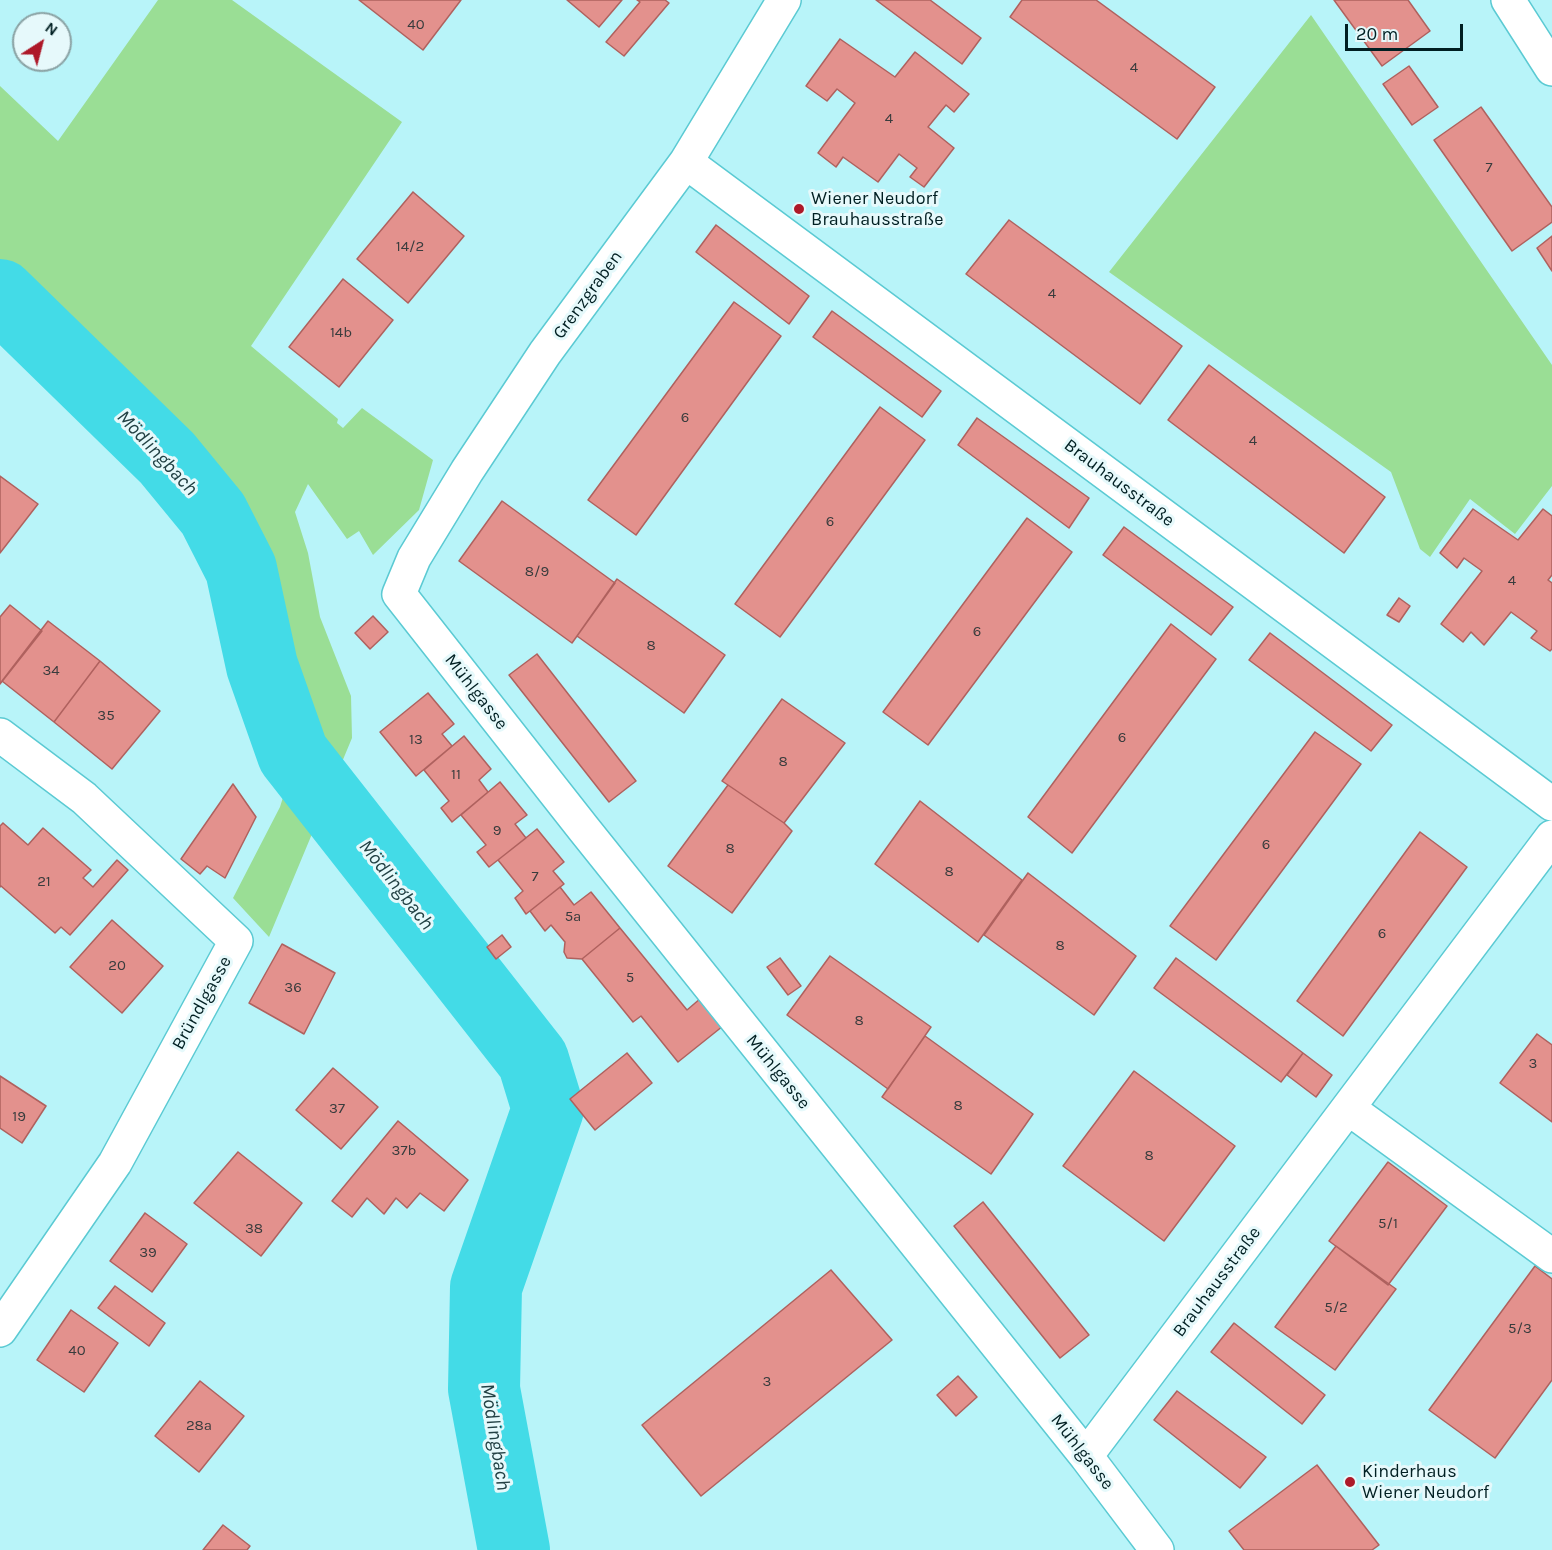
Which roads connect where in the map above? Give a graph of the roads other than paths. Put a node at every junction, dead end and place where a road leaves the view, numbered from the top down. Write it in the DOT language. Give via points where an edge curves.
graph roads {
  1 [pos="1508,0"];
  2 [pos="780,1"];
  3 [pos="1552,69"];
  4 [pos="686,162"];
  5 [pos="399,594"];
  6 [pos="0,735"];
  7 [pos="1552,804"];
  8 [pos="1552,837"];
  9 [pos="1348,1108"];
  10 [pos="1552,1256"];
  11 [pos="0,1330"];
  12 [pos="1086,1456"];
  13 [pos="1157,1550"];
  1 -- 3 [label="street"];
  2 -- 4 [label="street, Grenzgraben"];
  4 -- 5 [label="street, Grenzgraben" via="545,353 414,558"];
  4 -- 7 [label="street, Brauhausstraße"];
  5 -- 12 [label="street, Mühlgasse"];
  6 -- 11 [label="street, Bründlgasse" via="84,798 236,941 115,1163"];
  8 -- 9 [label="street, Brauhausstraße"];
  9 -- 10 [label="street"];
  9 -- 12 [label="street, Brauhausstraße"];
  12 -- 13 [label="street, Mühlgasse"];
}
